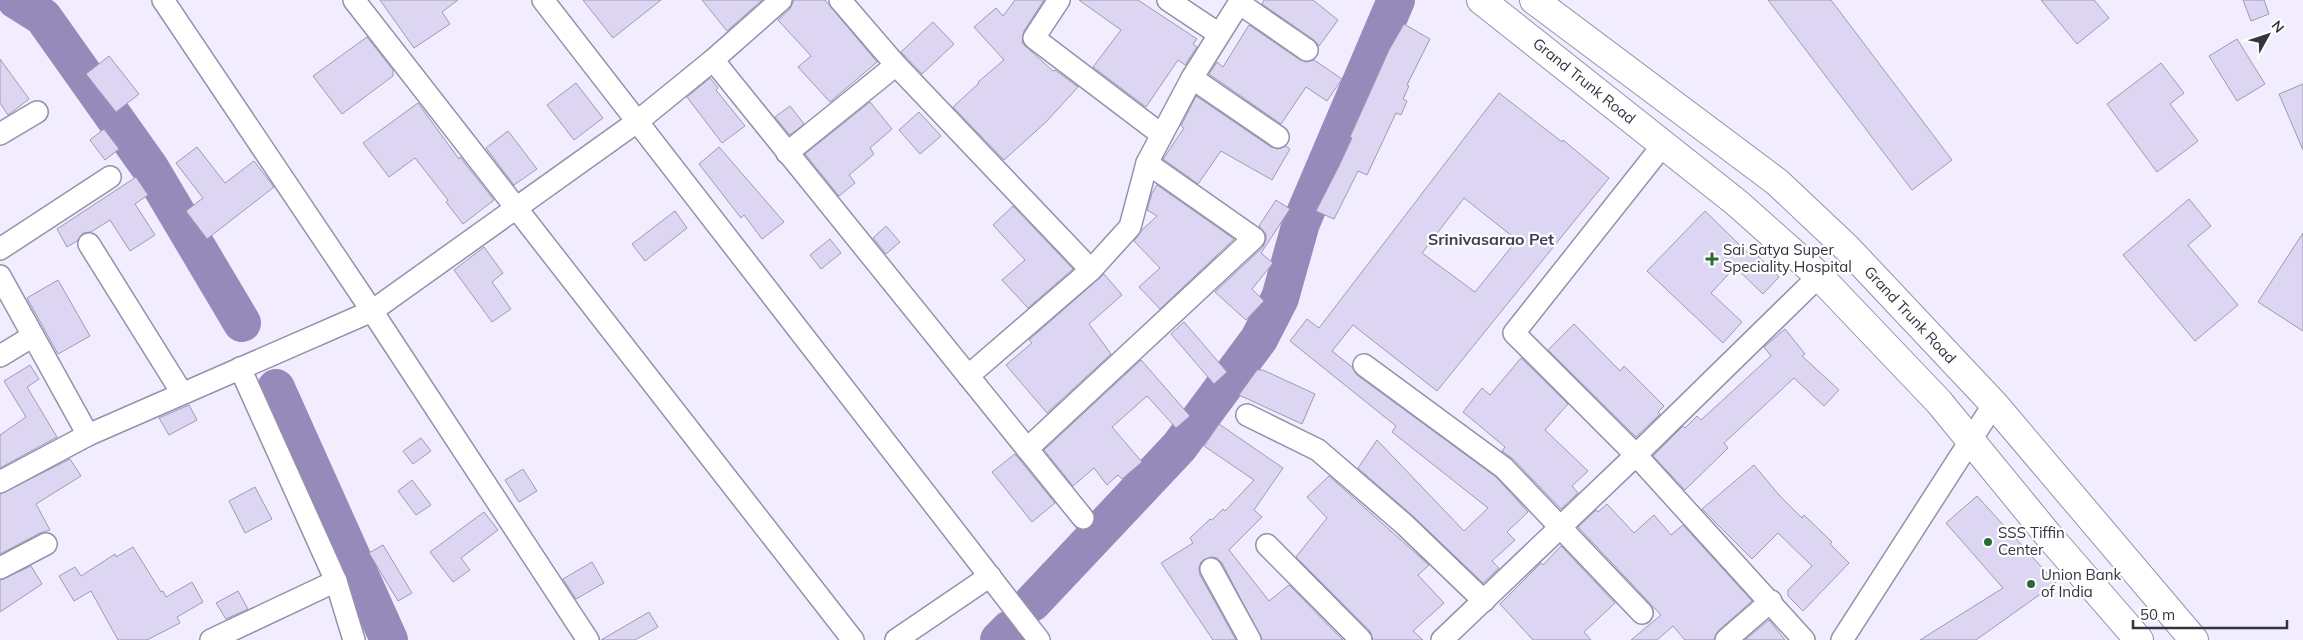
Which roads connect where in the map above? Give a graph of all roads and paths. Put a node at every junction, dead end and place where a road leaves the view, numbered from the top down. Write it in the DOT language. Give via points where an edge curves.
graph roads {
  1 [pos="163,0"];
  2 [pos="354,0"];
  3 [pos="543,0"];
  4 [pos="781,0"];
  5 [pos="840,0"];
  6 [pos="1059,0"];
  7 [pos="1168,0"];
  8 [pos="1481,0"];
  9 [pos="1240,1"];
  10 [pos="1542,2"];
  11 [pos="1219,34"];
  12 [pos="1307,50"];
  13 [pos="713,60"];
  14 [pos="896,65"];
  15 [pos="1192,78"];
  16 [pos="37,112"];
  17 [pos="638,121"];
  18 [pos="0,134"];
  19 [pos="1162,135"];
  20 [pos="1278,137"];
  21 [pos="1663,145"];
  22 [pos="787,152"];
  23 [pos="1147,164"];
  24 [pos="110,177"];
  25 [pos="517,209"];
  26 [pos="90,244"];
  27 [pos="0,249"];
  28 [pos="1091,270"];
  29 [pos="0,276"];
  30 [pos="1819,276"];
  31 [pos="372,311"];
  32 [pos="33,336"];
  33 [pos="0,356"];
  34 [pos="1364,365"];
  35 [pos="240,368"];
  36 [pos="968,376"];
  37 [pos="182,393"];
  38 [pos="1994,404"];
  39 [pos="1247,415"];
  40 [pos="88,435"];
  41 [pos="1971,440"];
  42 [pos="1027,449"];
  43 [pos="1636,455"];
  44 [pos="0,482"];
  45 [pos="1084,518"];
  46 [pos="1560,527"];
  47 [pos="46,544"];
  48 [pos="1267,545"];
  49 [pos="0,568"];
  50 [pos="1211,569"];
  51 [pos="990,576"];
  52 [pos="336,581"];
  53 [pos="1484,601"];
  54 [pos="1772,601"];
  55 [pos="1642,613"];
  56 [pos="211,640"];
  57 [pos="354,640"];
  58 [pos="588,640"];
  59 [pos="853,640"];
  60 [pos="896,640"];
  61 [pos="1039,640"];
  62 [pos="1250,640"];
  63 [pos="1361,640"];
  64 [pos="1442,640"];
  65 [pos="1726,640"];
  66 [pos="1804,640"];
  67 [pos="1842,640"];
  68 [pos="2139,640"];
  69 [pos="2194,640"];
  1 -- 31 [label="street"];
  2 -- 25 [label="street"];
  3 -- 17 [label="street"];
  4 -- 13 [label="street"];
  5 -- 14 [label="street"];
  6 -- 19 [label="street" via="1034,38"];
  7 -- 11 [label="street"];
  8 -- 21 [label="main road, Grand Trunk Road"];
  9 -- 11 [label="street"];
  9 -- 12 [label="street"];
  10 -- 38 [label="main road, Grand Trunk Road" via="1777,182 1848,249"];
  11 -- 15 [label="street"];
  13 -- 17 [label="street"];
  13 -- 22 [label="street"];
  14 -- 22 [label="street"];
  14 -- 28 [label="street"];
  15 -- 19 [label="street"];
  15 -- 20 [label="street"];
  16 -- 18 [label="street"];
  17 -- 25 [label="street"];
  17 -- 51 [label="street"];
  19 -- 23 [label="street"];
  21 -- 30 [label="main road, Grand Trunk Road" via="1737,203"];
  21 -- 43 [label="street" via="1514,333"];
  22 -- 36 [label="street"];
  23 -- 28 [label="street" via="1130,226"];
  23 -- 42 [label="street" via="1254,238"];
  24 -- 27 [label="street"];
  25 -- 31 [label="street"];
  25 -- 59 [label="street"];
  26 -- 37 [label="street"];
  28 -- 36 [label="street"];
  29 -- 32 [label="street"];
  30 -- 41 [label="main road, Grand Trunk Road"];
  30 -- 43 [label="street"];
  31 -- 35 [label="street"];
  31 -- 58 [label="street"];
  32 -- 33 [label="street"];
  32 -- 40 [label="street"];
  34 -- 46 [label="street" via="1504,468"];
  35 -- 37 [label="street"];
  35 -- 52 [label="street"];
  36 -- 42 [label="street"];
  37 -- 40 [label="street"];
  38 -- 41 [label="street"];
  38 -- 69 [label="main road, Grand Trunk Road"];
  39 -- 53 [label="street" via="1318,450 1406,525"];
  40 -- 44 [label="street"];
  41 -- 67 [label="street"];
  41 -- 68 [label="main road, Grand Trunk Road"];
  42 -- 45 [label="street"];
  43 -- 46 [label="street"];
  43 -- 54 [label="street"];
  46 -- 53 [label="street"];
  46 -- 55 [label="street"];
  47 -- 49 [label="street"];
  48 -- 63 [label="street"];
  50 -- 62 [label="street"];
  51 -- 60 [label="street"];
  51 -- 61 [label="street"];
  52 -- 56 [label="street"];
  52 -- 57 [label="street"];
  53 -- 64 [label="street"];
  54 -- 65 [label="street"];
  54 -- 66 [label="street"];
}
